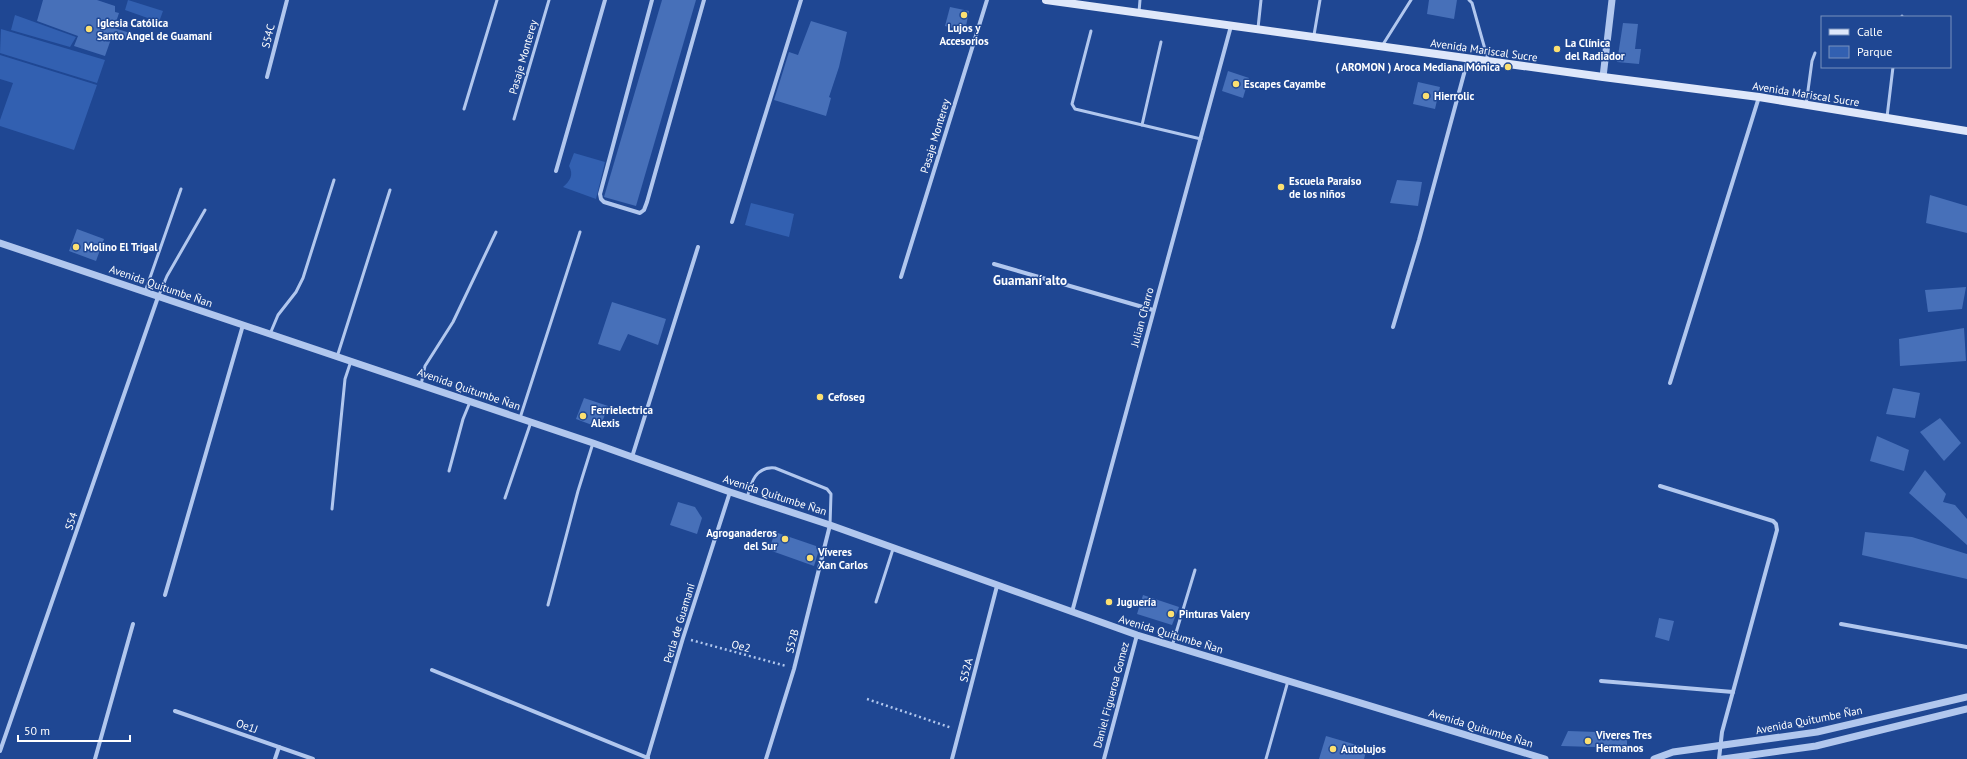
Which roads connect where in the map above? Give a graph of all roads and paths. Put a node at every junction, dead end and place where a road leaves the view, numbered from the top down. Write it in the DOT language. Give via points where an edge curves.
graph roads {
  1 [pos="287,0"];
  2 [pos="497,0"];
  3 [pos="549,0"];
  4 [pos="605,0"];
  5 [pos="652,0"];
  6 [pos="704,0"];
  7 [pos="801,0"];
  8 [pos="987,0"];
  9 [pos="1046,0"];
  10 [pos="1140,0"];
  11 [pos="1262,0"];
  12 [pos="1320,0"];
  13 [pos="1411,0"];
  14 [pos="1469,0"];
  15 [pos="1612,0"];
  16 [pos="1086,3"];
  17 [pos="1139,14"];
  18 [pos="1231,26"];
  19 [pos="1258,30"];
  20 [pos="1091,31"];
  21 [pos="1314,37"];
  22 [pos="1161,42"];
  23 [pos="1381,47"];
  24 [pos="1815,53"];
  25 [pos="1468,59"];
  26 [pos="1488,62"];
  27 [pos="1893,68"];
  28 [pos="267,77"];
  29 [pos="1603,77"];
  30 [pos="1759,97"];
  31 [pos="1806,105"];
  32 [pos="464,108"];
  33 [pos="1887,118"];
  34 [pos="514,119"];
  35 [pos="1142,125"];
  36 [pos="1967,131"];
  37 [pos="1201,139"];
  38 [pos="556,171"];
  39 [pos="334,180"];
  40 [pos="181,189"];
  41 [pos="390,190"];
  42 [pos="205,210"];
  43 [pos="732,222"];
  44 [pos="496,232"];
  45 [pos="580,232"];
  46 [pos="0,242"];
  47 [pos="698,247"];
  48 [pos="994,264"];
  49 [pos="901,276"];
  50 [pos="145,292"];
  51 [pos="158,297"];
  52 [pos="1153,310"];
  53 [pos="243,324"];
  54 [pos="1393,328"];
  55 [pos="270,334"];
  56 [pos="337,356"];
  57 [pos="351,361"];
  58 [pos="1670,383"];
  59 [pos="421,385"];
  60 [pos="470,402"];
  61 [pos="520,418"];
  62 [pos="531,422"];
  63 [pos="593,443"];
  64 [pos="632,457"];
  65 [pos="449,471"];
  66 [pos="1660,486"];
  67 [pos="730,492"];
  68 [pos="505,498"];
  69 [pos="747,498"];
  70 [pos="332,509"];
  71 [pos="830,525"];
  72 [pos="893,547"];
  73 [pos="1195,570"];
  74 [pos="997,586"];
  75 [pos="165,595"];
  76 [pos="876,602"];
  77 [pos="548,605"];
  78 [pos="1071,612"];
  79 [pos="133,624"];
  80 [pos="1841,624"];
  81 [pos="1136,635"];
  82 [pos="683,638"];
  83 [pos="1172,646"];
  84 [pos="1967,647"];
  85 [pos="794,669"];
  86 [pos="432,670"];
  87 [pos="1288,681"];
  88 [pos="1601,681"];
  89 [pos="1733,692"];
  90 [pos="1967,697"];
  91 [pos="867,699"];
  92 [pos="1967,709"];
  93 [pos="175,711"];
  94 [pos="960,731"];
  95 [pos="279,747"];
  96 [pos="1720,747"];
  97 [pos="0,751"];
  98 [pos="95,759"];
  99 [pos="276,759"];
  100 [pos="313,759"];
  101 [pos="647,759"];
  102 [pos="766,759"];
  103 [pos="952,759"];
  104 [pos="1104,759"];
  105 [pos="1266,759"];
  106 [pos="1545,759"];
  107 [pos="1654,759"];
  108 [pos="1719,759"];
  109 [pos="1723,759"];
  1 -- 28 [label="street, S54C"];
  2 -- 32 [label="lane"];
  3 -- 34 [label="lane, Pasaje Monterey"];
  4 -- 38 [label="street"];
  5 -- 6 [label="street" via="600,194 604,202 640,213 647,202"];
  7 -- 43 [label="street"];
  8 -- 49 [label="street, Pasaje Monterey"];
  9 -- 16 [label="main road, Avenida Mariscal Sucre"];
  10 -- 17 [label="lane"];
  11 -- 19 [label="lane"];
  12 -- 21 [label="lane"];
  13 -- 23 [label="lane"];
  14 -- 26 [label="lane"];
  15 -- 29 [label="street"];
  16 -- 17 [label="main road, Avenida Mariscal Sucre"];
  17 -- 18 [label="main road, Avenida Mariscal Sucre"];
  18 -- 19 [label="main road, Avenida Mariscal Sucre"];
  18 -- 37 [label="street, Julian Charro"];
  19 -- 21 [label="main road, Avenida Mariscal Sucre"];
  20 -- 35 [label="lane" via="1072,104 1075,109"];
  21 -- 23 [label="main road, Avenida Mariscal Sucre"];
  22 -- 35 [label="lane"];
  23 -- 25 [label="main road, Avenida Mariscal Sucre"];
  24 -- 31 [label="lane"];
  25 -- 26 [label="main road, Avenida Mariscal Sucre"];
  25 -- 54 [label="street"];
  26 -- 29 [label="main road, Avenida Mariscal Sucre"];
  27 -- 33 [label="lane"];
  29 -- 30 [label="main road, Avenida Mariscal Sucre"];
  30 -- 31 [label="main road, Avenida Mariscal Sucre"];
  30 -- 58 [label="street"];
  31 -- 33 [label="main road, Avenida Mariscal Sucre"];
  33 -- 36 [label="main road, Avenida Mariscal Sucre"];
  35 -- 37 [label="lane"];
  37 -- 52 [label="street, Julian Charro"];
  39 -- 55 [label="lane" via="302,278 296,292 278,315"];
  40 -- 50 [label="lane"];
  41 -- 56 [label="lane"];
  42 -- 51 [label="lane" via="166,276"];
  44 -- 59 [label="lane" via="453,322 425,366"];
  45 -- 61 [label="lane"];
  46 -- 50 [label="street, Avenida Quitumbe Ñan"];
  47 -- 64 [label="street"];
  48 -- 52 [label="street"];
  50 -- 51 [label="street, Avenida Quitumbe Ñan"];
  51 -- 53 [label="street, Avenida Quitumbe Ñan"];
  51 -- 97 [label="street, S54"];
  52 -- 78 [label="street, Julian Charro"];
  53 -- 55 [label="street, Avenida Quitumbe Ñan"];
  53 -- 75 [label="street"];
  55 -- 56 [label="street, Avenida Quitumbe Ñan"];
  56 -- 57 [label="street, Avenida Quitumbe Ñan"];
  57 -- 59 [label="street, Avenida Quitumbe Ñan"];
  57 -- 70 [label="lane" via="345,379"];
  59 -- 60 [label="street, Avenida Quitumbe Ñan"];
  60 -- 61 [label="street, Avenida Quitumbe Ñan"];
  60 -- 65 [label="lane"];
  61 -- 62 [label="street, Avenida Quitumbe Ñan"];
  62 -- 63 [label="street, Avenida Quitumbe Ñan"];
  62 -- 68 [label="lane"];
  63 -- 64 [label="street, Avenida Quitumbe Ñan"];
  63 -- 77 [label="lane"];
  64 -- 67 [label="street, Avenida Quitumbe Ñan"];
  66 -- 89 [label="street" via="1776,524 1777,530"];
  67 -- 69 [label="street, Avenida Quitumbe Ñan"];
  67 -- 82 [label="street, Perla de Guamaní"];
  69 -- 71 [label="street, Avenida Quitumbe Ñan"];
  69 -- 71 [label="lane" via="752,480 759,472 769,467 775,468 827,488 831,494"];
  71 -- 72 [label="street, Avenida Quitumbe Ñan"];
  71 -- 85 [label="street, S52B"];
  72 -- 74 [label="street, Avenida Quitumbe Ñan"];
  72 -- 76 [label="lane"];
  73 -- 83 [label="lane"];
  74 -- 78 [label="street, Avenida Quitumbe Ñan"];
  74 -- 94 [label="street, S52A"];
  78 -- 81 [label="street, Avenida Quitumbe Ñan"];
  79 -- 98 [label="street"];
  80 -- 84 [label="street"];
  81 -- 83 [label="street, Avenida Quitumbe Ñan"];
  81 -- 104 [label="street, Daniel Figueroa Gomez"];
  82 -- 85 [label="path, Oe2"];
  82 -- 101 [label="street, Perla de Guamaní"];
  83 -- 87 [label="street, Avenida Quitumbe Ñan"];
  85 -- 102 [label="street, S52B"];
  86 -- 101 [label="street"];
  87 -- 105 [label="lane"];
  87 -- 106 [label="street, Avenida Quitumbe Ñan"];
  88 -- 89 [label="street"];
  89 -- 96 [label="street"];
  90 -- 96 [label="street, Avenida Quitumbe Ñan" via="1817,732"];
  91 -- 94 [label="path"];
  92 -- 109 [label="street" via="1816,746"];
  93 -- 95 [label="street, Oe1J"];
  94 -- 103 [label="street, S52A"];
  95 -- 99 [label="street"];
  95 -- 100 [label="street, Oe1J"];
  96 -- 107 [label="street, Avenida Quitumbe Ñan" via="1673,752"];
  96 -- 108 [label="street"];
}
